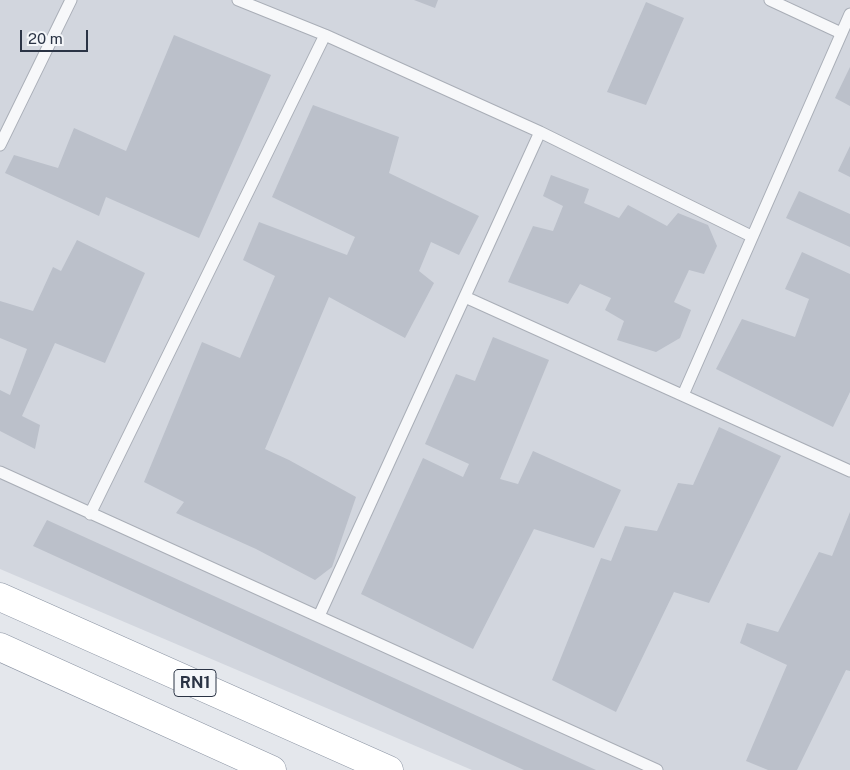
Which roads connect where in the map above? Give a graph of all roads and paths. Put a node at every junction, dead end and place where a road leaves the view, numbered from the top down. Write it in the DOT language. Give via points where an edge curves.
graph roads {
  1 [pos="71,0"];
  2 [pos="238,0"];
  3 [pos="770,0"];
  4 [pos="850,14"];
  5 [pos="841,33"];
  6 [pos="325,35"];
  7 [pos="540,132"];
  8 [pos="0,145"];
  9 [pos="752,236"];
  10 [pos="465,297"];
  11 [pos="683,395"];
  12 [pos="850,471"];
  13 [pos="0,472"];
  14 [pos="90,514"];
  15 [pos="0,597"];
  16 [pos="319,616"];
  17 [pos="0,647"];
  18 [pos="272,770"];
  19 [pos="389,770"];
  20 [pos="657,770"];
  1 -- 8 [label="lane"];
  2 -- 6 [label="lane"];
  3 -- 5 [label="lane"];
  4 -- 5 [label="lane"];
  5 -- 9 [label="lane"];
  6 -- 7 [label="lane"];
  6 -- 14 [label="lane"];
  7 -- 9 [label="lane"];
  7 -- 10 [label="lane"];
  9 -- 11 [label="lane"];
  10 -- 11 [label="lane"];
  10 -- 16 [label="lane"];
  11 -- 12 [label="lane"];
  13 -- 14 [label="lane"];
  14 -- 16 [label="lane"];
  15 -- 19 [label="highway, RN1"];
  16 -- 20 [label="lane"];
  17 -- 18 [label="highway"];
}
